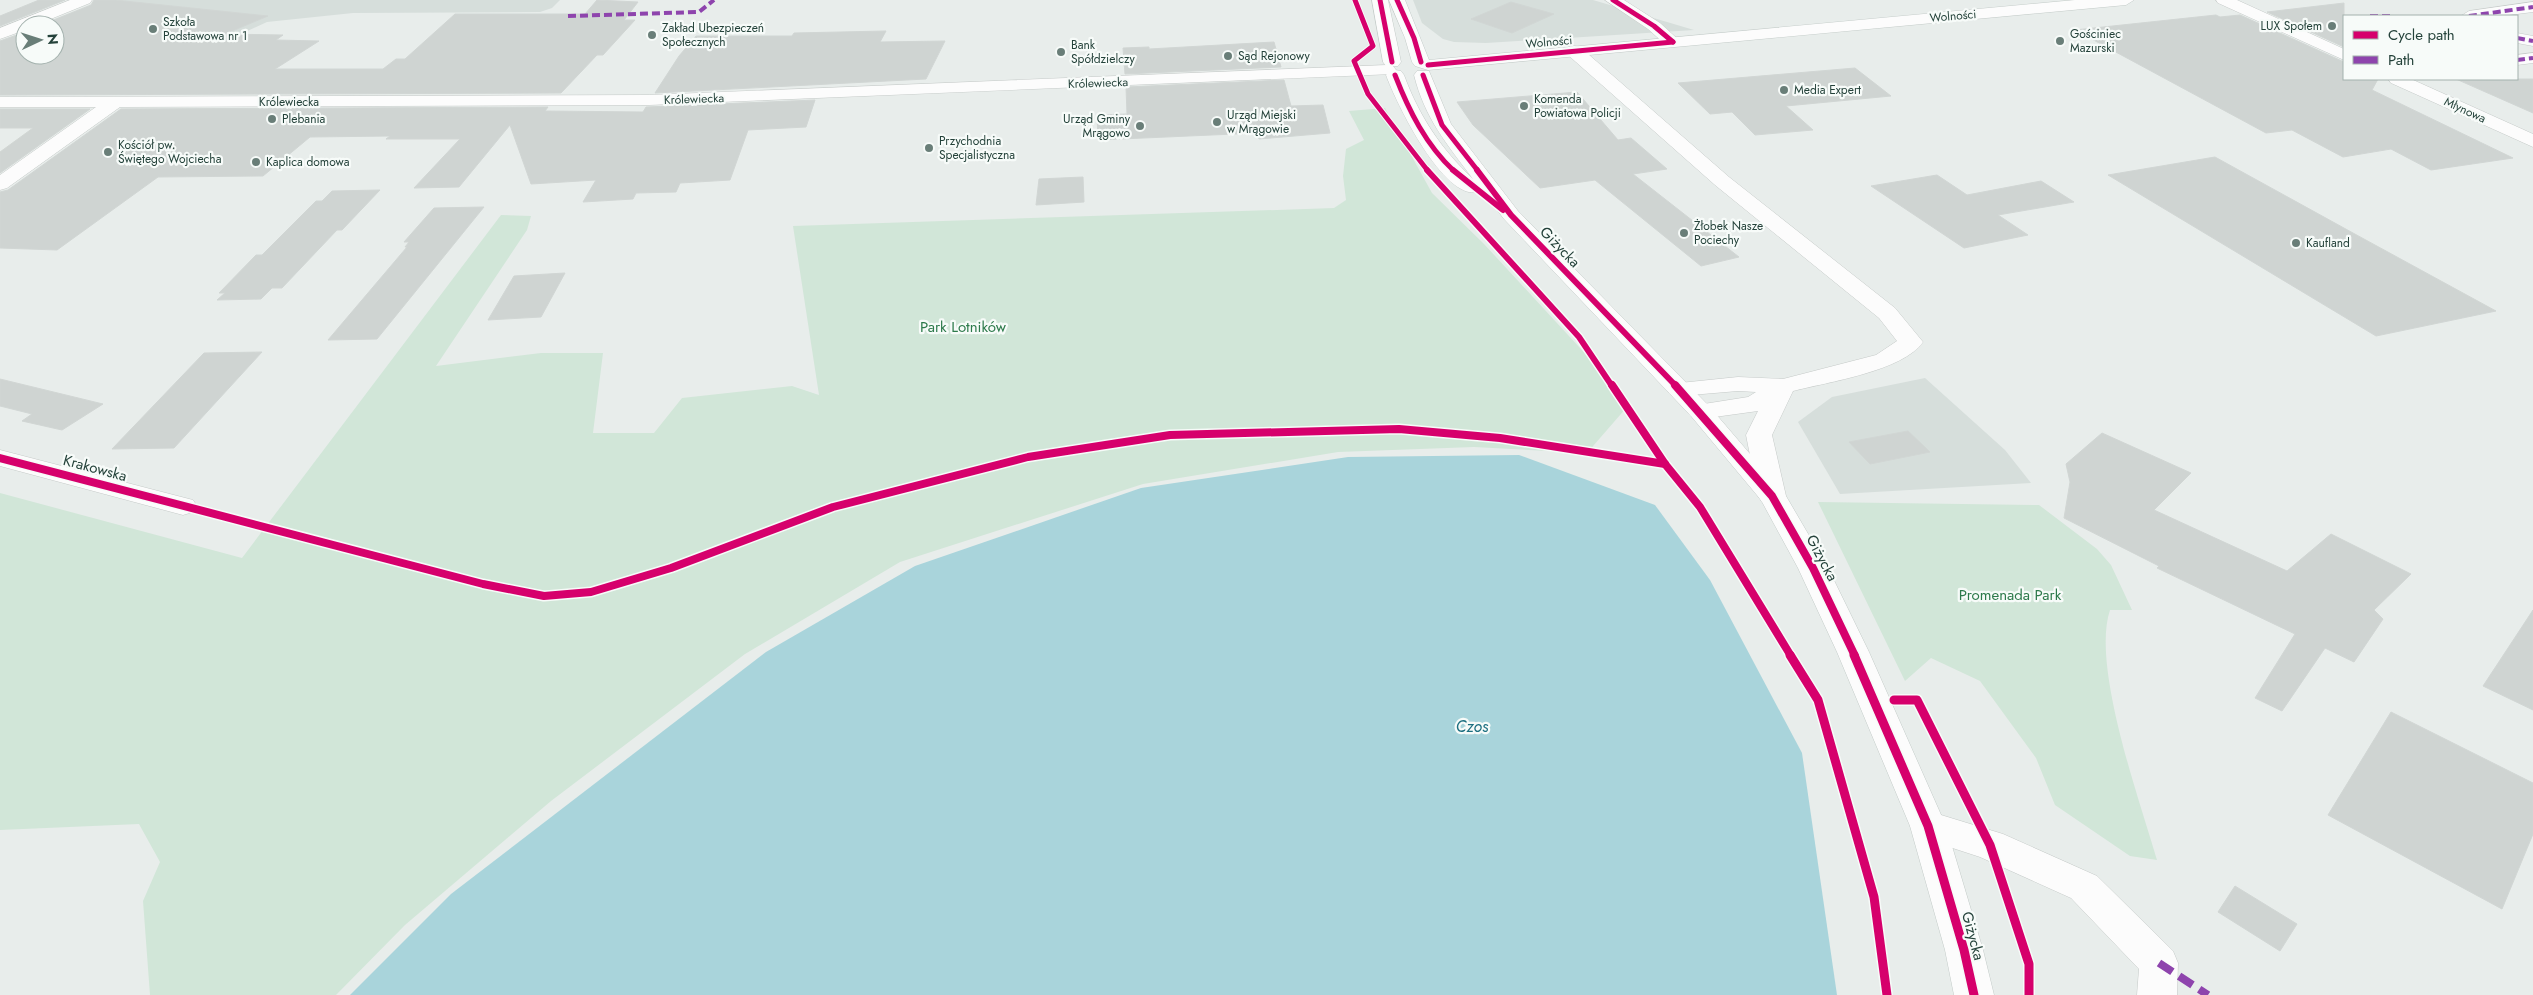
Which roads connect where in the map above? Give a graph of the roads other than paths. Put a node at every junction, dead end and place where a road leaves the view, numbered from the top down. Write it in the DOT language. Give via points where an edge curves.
graph roads {
  1 [pos="84,0"];
  2 [pos="1380,0"];
  3 [pos="1397,0"];
  4 [pos="1612,0"];
  5 [pos="2126,0"];
  6 [pos="2224,0"];
  7 [pos="2533,7"];
  8 [pos="2476,15"];
  9 [pos="0,34"];
  10 [pos="2518,38"];
  11 [pos="2533,41"];
  12 [pos="1672,42"];
  13 [pos="1418,43"];
  14 [pos="1574,51"];
  15 [pos="2343,55"];
  16 [pos="2533,58"];
  17 [pos="1481,60"];
  18 [pos="2518,60"];
  19 [pos="1424,67"];
  20 [pos="1388,72"];
  21 [pos="2399,80"];
  22 [pos="0,102"];
  23 [pos="115,102"];
  24 [pos="2533,141"];
  25 [pos="0,184"];
  26 [pos="1511,215"];
  27 [pos="1783,386"];
  28 [pos="1690,400"];
  29 [pos="0,458"];
  30 [pos="1772,496"];
  31 [pos="183,506"];
  32 [pos="1928,826"];
  33 [pos="1974,995"];
  34 [pos="2157,995"];
  1 -- 9 [label="street"];
  2 -- 20 [label="street, Giżycka"];
  3 -- 13 [label="street" via="1406,25"];
  4 -- 12 [label="street" via="1654,26"];
  5 -- 12 [label="street, Wolności"];
  6 -- 15 [label="street"];
  7 -- 8 [label="street"];
  10 -- 11 [label="street"];
  12 -- 14 [label="street, Wolności"];
  13 -- 17 [label="street, Wolności"];
  13 -- 19 [label="street, Giżycka"];
  14 -- 17 [label="street, Wolności"];
  14 -- 27 [label="street" via="1722,182 1888,313 1911,342 1885,360"];
  16 -- 18 [label="street"];
  17 -- 19 [label="street, Wolności"];
  19 -- 20 [label="street, Królewiecka" via="1406,77"];
  19 -- 26 [label="street, Giżycka" via="1426,90 1442,125"];
  20 -- 23 [label="street, Królewiecka" via="649,100"];
  20 -- 26 [label="street, Giżycka" via="1426,142 1443,162 1470,188"];
  21 -- 24 [label="street, Młynowa"];
  22 -- 23 [label="street, Królewiecka"];
  23 -- 25 [label="street"];
  26 -- 28 [label="street, Giżycka"];
  27 -- 28 [label="street" via="1755,404"];
  27 -- 30 [label="street" via="1759,435"];
  28 -- 30 [label="street, Giżycka"];
  29 -- 31 [label="street, Krakowska"];
  30 -- 32 [label="street, Giżycka" via="1813,568 1853,652"];
  32 -- 33 [label="street, Giżycka"];
  32 -- 34 [label="street" via="1990,844 2084,887 2159,963"];
}
